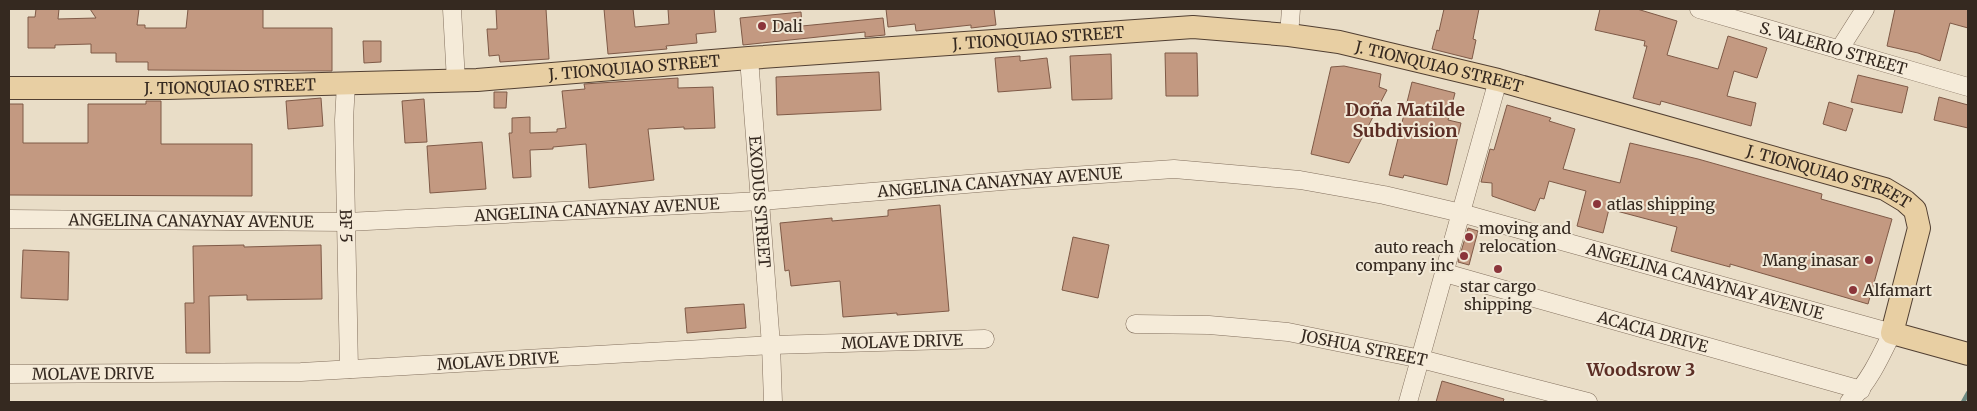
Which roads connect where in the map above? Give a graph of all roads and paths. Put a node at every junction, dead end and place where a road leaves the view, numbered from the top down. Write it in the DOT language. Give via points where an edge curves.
graph roads {
  1 [pos="452,9"];
  2 [pos="1284,9"];
  3 [pos="1291,9"];
  4 [pos="1699,9"];
  5 [pos="1865,9"];
  6 [pos="1286,35"];
  7 [pos="1839,50"];
  8 [pos="749,58"];
  9 [pos="1498,80"];
  10 [pos="456,81"];
  11 [pos="346,84"];
  12 [pos="1968,87"];
  13 [pos="9,88"];
  14 [pos="761,202"];
  15 [pos="1461,213"];
  16 [pos="9,219"];
  17 [pos="347,222"];
  18 [pos="1445,273"];
  19 [pos="1135,324"];
  20 [pos="1892,333"];
  21 [pos="985,338"];
  22 [pos="771,345"];
  23 [pos="1964,352"];
  24 [pos="1421,359"];
  25 [pos="349,369"];
  26 [pos="9,374"];
  27 [pos="1855,396"];
  28 [pos="773,402"];
  29 [pos="1408,402"];
  30 [pos="1588,402"];
  1 -- 10 [label="street"];
  2 -- 6 [label="street"];
  3 -- 6 [label="street"];
  4 -- 7 [label="street, S. VALERIO STREET"];
  5 -- 7 [label="street"];
  6 -- 8 [label="main road, J. TIONQUIAO STREET" via="1194,27"];
  6 -- 9 [label="main road, J. TIONQUIAO STREET" via="1339,42"];
  7 -- 12 [label="street, S. VALERIO STREET"];
  8 -- 10 [label="main road, J. TIONQUIAO STREET"];
  8 -- 14 [label="street, EXODUS STREET"];
  9 -- 15 [label="street"];
  9 -- 20 [label="main road, J. TIONQUIAO STREET" via="1885,189 1906,201 1915,210 1919,228"];
  10 -- 11 [label="main road, J. TIONQUIAO STREET"];
  11 -- 13 [label="main road, J. TIONQUIAO STREET"];
  11 -- 17 [label="street, BF 5"];
  14 -- 15 [label="street, ANGELINA CANAYNAY AVENUE" via="1174,169 1300,180"];
  14 -- 17 [label="street, ANGELINA CANAYNAY AVENUE"];
  14 -- 22 [label="street, EXODUS STREET"];
  15 -- 18 [label="street"];
  15 -- 20 [label="street, ANGELINA CANAYNAY AVENUE"];
  16 -- 17 [label="street, ANGELINA CANAYNAY AVENUE"];
  17 -- 25 [label="street, BF 5"];
  18 -- 24 [label="street"];
  18 -- 27 [label="street, ACACIA DRIVE"];
  19 -- 24 [label="street, JOSHUA STREET" via="1209,325 1288,332"];
  20 -- 23 [label="main road, ANGELINA CANAYNAY AVENUE"];
  20 -- 27 [label="street" via="1878,362"];
  21 -- 22 [label="street, MOLAVE DRIVE"];
  22 -- 25 [label="street, MOLAVE DRIVE"];
  22 -- 28 [label="street, EXODUS STREET"];
  24 -- 29 [label="street"];
  24 -- 30 [label="street, JOSHUA STREET"];
  25 -- 26 [label="street, MOLAVE DRIVE"];
}
